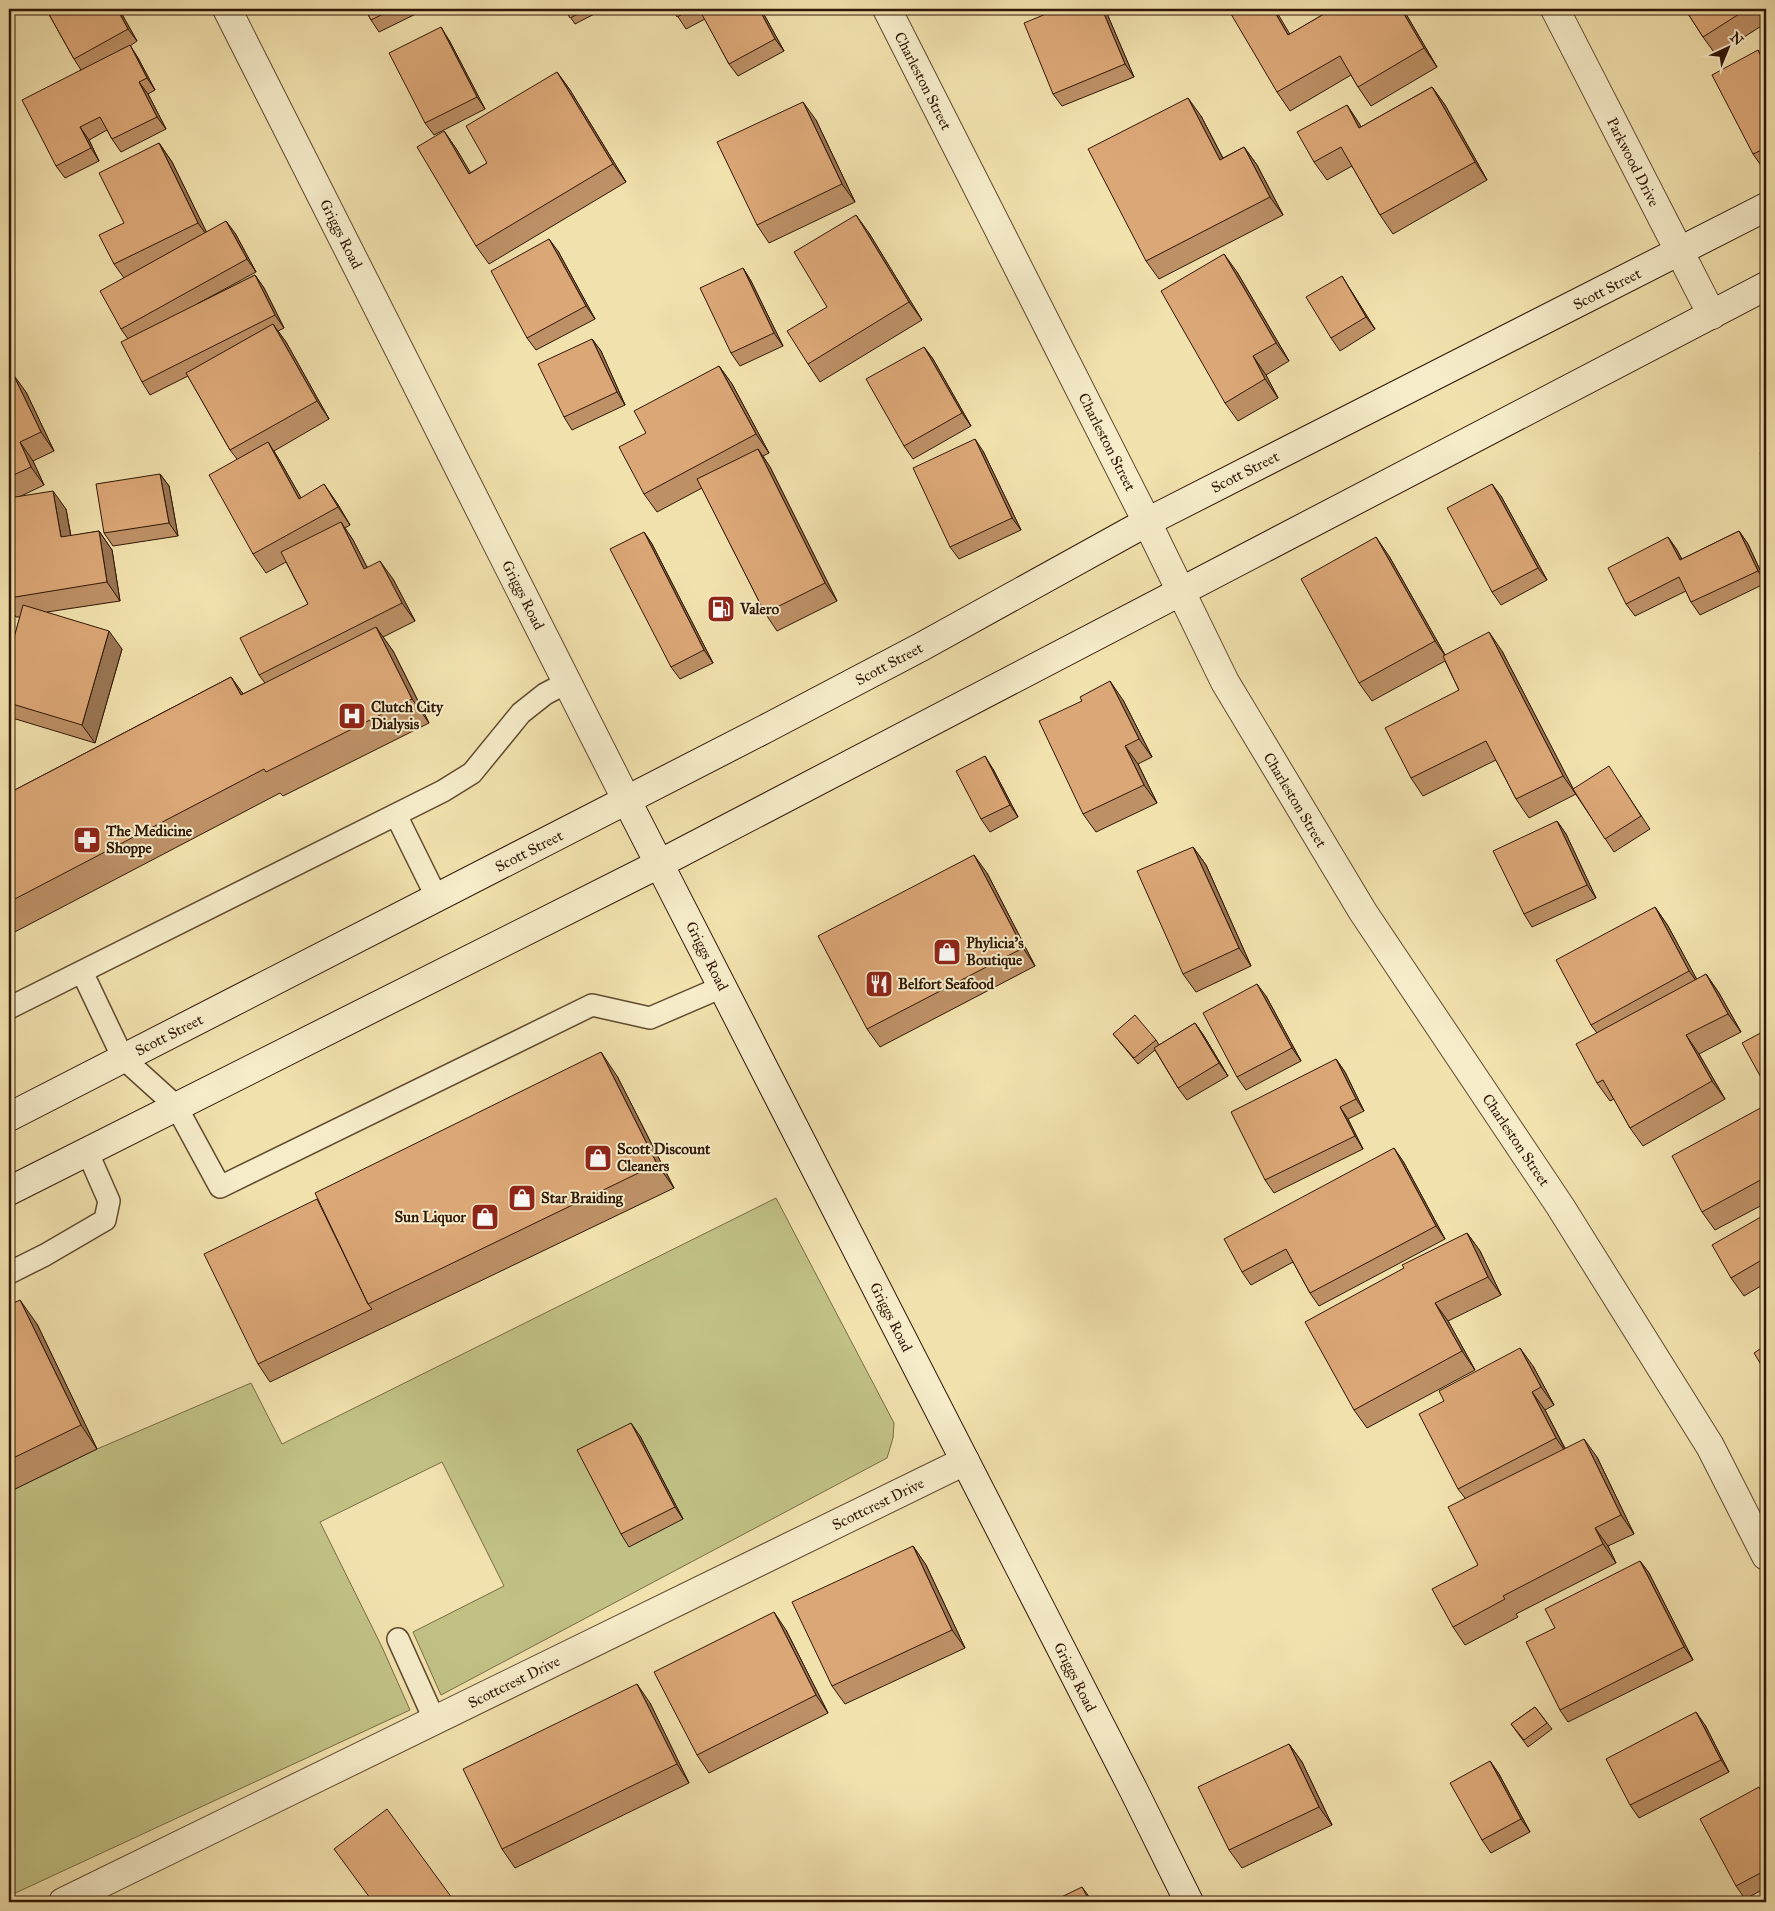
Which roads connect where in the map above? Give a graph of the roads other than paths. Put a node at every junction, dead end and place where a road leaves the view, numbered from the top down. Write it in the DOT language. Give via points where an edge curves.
graph roads {
  1 [pos="227,9"];
  2 [pos="887,9"];
  3 [pos="1555,9"];
  4 [pos="1766,207"];
  5 [pos="1680,252"];
  6 [pos="1766,286"];
  7 [pos="1712,315"];
  8 [pos="1147,522"];
  9 [pos="1181,592"];
  10 [pos="566,683"];
  11 [pos="627,801"];
  12 [pos="396,815"];
  13 [pos="660,864"];
  14 [pos="437,898"];
  15 [pos="82,972"];
  16 [pos="722,986"];
  17 [pos="9,1008"];
  18 [pos="123,1058"];
  19 [pos="176,1106"];
  20 [pos="9,1117"];
  21 [pos="87,1151"];
  22 [pos="9,1191"];
  23 [pos="9,1272"];
  24 [pos="965,1461"];
  25 [pos="1766,1556"];
  26 [pos="398,1640"];
  27 [pos="435,1721"];
  28 [pos="63,1902"];
  29 [pos="1189,1902"];
  1 -- 10 [label="main road, Griggs Road"];
  2 -- 8 [label="main road, Charleston Street"];
  3 -- 5 [label="main road, Parkwood Drive"];
  4 -- 5 [label="main road, Scott Street"];
  5 -- 7 [label="main road, Parkwood Drive"];
  5 -- 8 [label="main road, Scott Street"];
  6 -- 7 [label="main road"];
  7 -- 9 [label="main road"];
  8 -- 9 [label="main road, Charleston Street"];
  8 -- 11 [label="main road, Scott Street" via="921,647"];
  9 -- 13 [label="main road"];
  9 -- 25 [label="main road, Charleston Street" via="1225,682 1363,912 1560,1206 1710,1446"];
  10 -- 11 [label="main road, Griggs Road"];
  10 -- 12 [label="lane" via="521,713 472,773"];
  11 -- 13 [label="main road, Griggs Road"];
  11 -- 14 [label="main road, Scott Street"];
  12 -- 14 [label="lane"];
  12 -- 15 [label="lane"];
  13 -- 16 [label="main road, Griggs Road"];
  13 -- 19 [label="main road"];
  14 -- 18 [label="main road, Scott Street"];
  15 -- 17 [label="lane"];
  15 -- 18 [label="lane"];
  16 -- 19 [label="lane" via="650,1018 592,1005 220,1187"];
  16 -- 24 [label="main road, Griggs Road"];
  18 -- 19 [label="lane"];
  18 -- 20 [label="main road, Scott Street"];
  19 -- 21 [label="main road"];
  21 -- 22 [label="main road"];
  21 -- 23 [label="lane" via="109,1202 105,1220"];
  24 -- 27 [label="main road, Scottcrest Drive"];
  24 -- 29 [label="main road, Griggs Road"];
  26 -- 27 [label="lane"];
  27 -- 28 [label="main road, Scottcrest Drive"];
}
